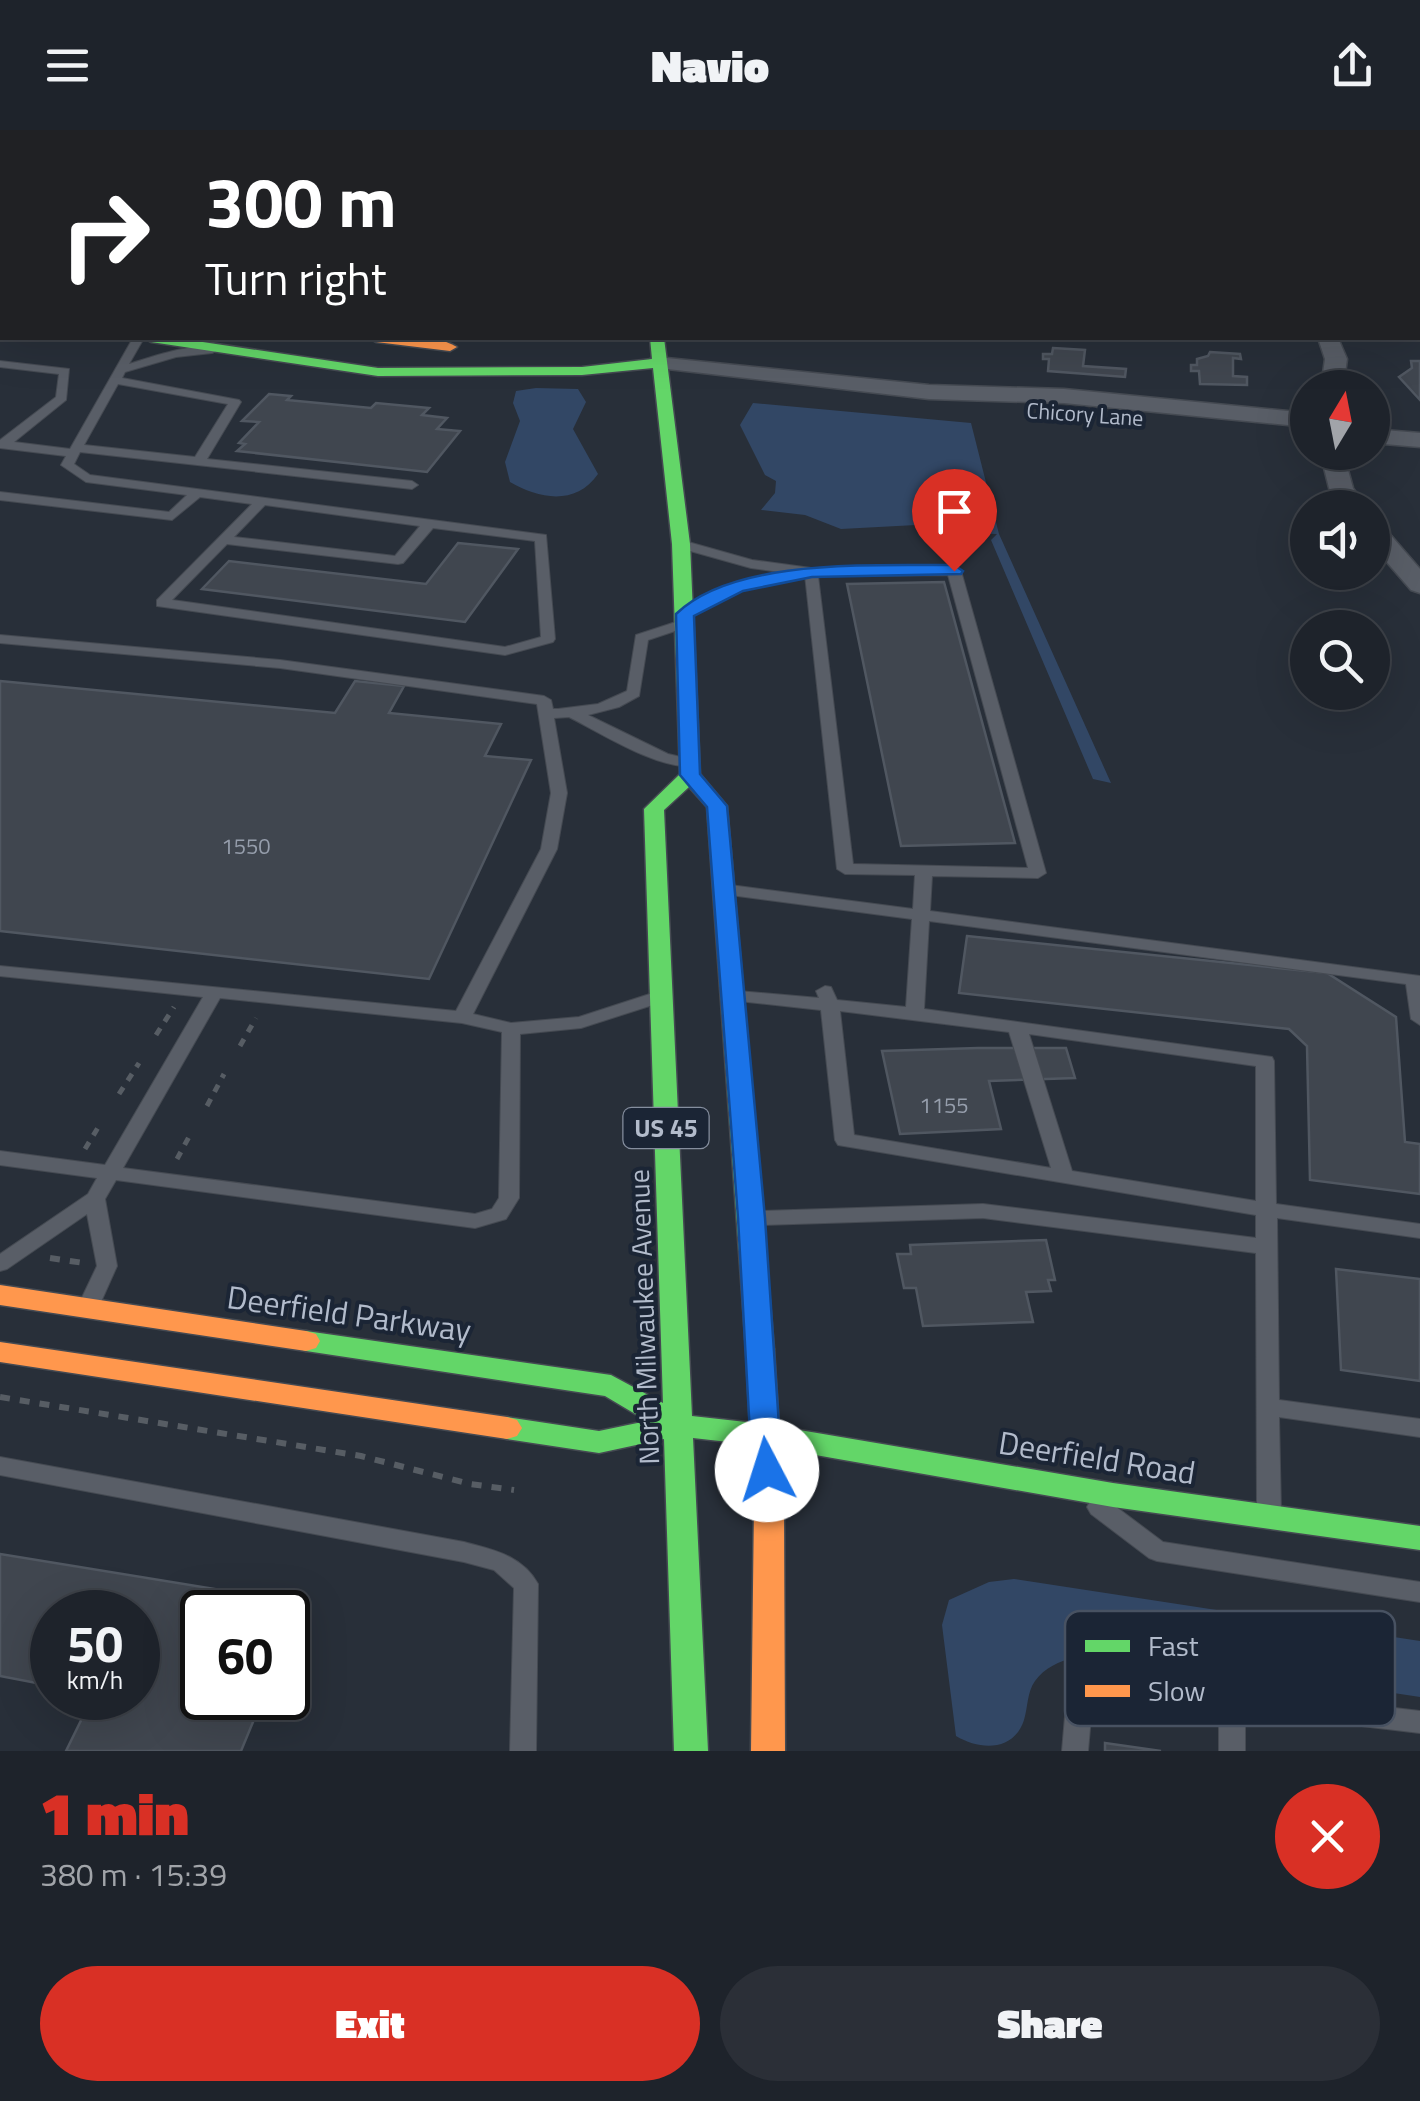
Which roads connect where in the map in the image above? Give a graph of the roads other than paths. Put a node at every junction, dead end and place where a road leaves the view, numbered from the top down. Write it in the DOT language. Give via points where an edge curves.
graph roads {
  1 [pos="137,340"];
  2 [pos="166,340"];
  3 [pos="267,340"];
  4 [pos="392,340"];
  5 [pos="657,340"];
  6 [pos="1329,340"];
  7 [pos="182,342"];
  8 [pos="220,350"];
  9 [pos="657,363"];
  10 [pos="0,364"];
  11 [pos="1334,370"];
  12 [pos="118,375"];
  13 [pos="1026,402"];
  14 [pos="1290,419"];
  15 [pos="1390,426"];
  16 [pos="1290,429"];
  17 [pos="1420,429"];
  18 [pos="1390,438"];
  19 [pos="1420,440"];
  20 [pos="4,448"];
  21 [pos="76,450"];
  22 [pos="198,461"];
  23 [pos="412,485"];
  24 [pos="197,492"];
  25 [pos="0,496"];
  26 [pos="262,501"];
  27 [pos="430,523"];
  28 [pos="224,540"];
  29 [pos="680,544"];
  30 [pos="1390,551"];
  31 [pos="812,572"];
  32 [pos="1420,585"];
  33 [pos="686,618"];
  34 [pos="0,639"];
  35 [pos="547,713"];
  36 [pos="574,714"];
  37 [pos="690,770"];
  38 [pos="924,870"];
  39 [pos="724,890"];
  40 [pos="923,916"];
  41 [pos="0,970"];
  42 [pos="214,993"];
  43 [pos="732,995"];
  44 [pos="661,996"];
  45 [pos="828,998"];
  46 [pos="916,1013"];
  47 [pos="462,1016"];
  48 [pos="1420,1020"];
  49 [pos="1017,1027"];
  50 [pos="512,1028"];
  51 [pos="0,1158"];
  52 [pos="111,1172"];
  53 [pos="1064,1176"];
  54 [pos="95,1198"];
  55 [pos="1266,1210"];
  56 [pos="752,1218"];
  57 [pos="1420,1231"];
  58 [pos="1266,1247"];
  59 [pos="0,1264"];
  60 [pos="0,1295"];
  61 [pos="88,1308"];
  62 [pos="0,1352"];
  63 [pos="1268,1406"];
  64 [pos="678,1425"];
  65 [pos="1420,1428"];
  66 [pos="764,1435"];
  67 [pos="0,1466"];
  68 [pos="1074,1488"];
  69 [pos="1269,1517"];
  70 [pos="1420,1538"];
  71 [pos="1420,1592"];
  72 [pos="1395,1719"];
  73 [pos="1420,1722"];
  74 [pos="1077,1726"];
  75 [pos="523,1751"];
  76 [pos="691,1751"];
  77 [pos="768,1751"];
  78 [pos="1075,1751"];
  1 -- 12 [label="lane"];
  2 -- 7 [label="main road"];
  3 -- 7 [label="main road"];
  4 -- 9 [label="main road" via="482,351 602,352"];
  5 -- 9 [label="main road"];
  6 -- 11 [label="street"];
  7 -- 8 [label="main road"];
  8 -- 9 [label="main road" via="378,372 582,371"];
  8 -- 12 [label="lane" via="176,354"];
  9 -- 13 [label="street, Chicory Lane" via="866,384 930,402"];
  9 -- 29 [label="main road"];
  10 -- 20 [label="lane" via="66,371 62,398"];
  12 -- 21 [label="lane"];
  12 -- 22 [label="lane" via="234,402"];
  13 -- 14 [label="street, Chicory Lane"];
  13 -- 16 [label="street, Chicory Lane"];
  15 -- 17 [label="street"];
  18 -- 19 [label="street"];
  20 -- 21 [label="lane"];
  21 -- 22 [label="lane"];
  21 -- 24 [label="lane" via="67,465 86,478"];
  22 -- 23 [label="lane"];
  24 -- 25 [label="lane" via="172,516"];
  24 -- 26 [label="lane"];
  26 -- 27 [label="lane"];
  26 -- 28 [label="lane"];
  27 -- 28 [label="lane" via="398,560"];
  27 -- 28 [label="lane" via="541,538 548,638 504,651 162,603"];
  29 -- 31 [label="lane"];
  29 -- 33 [label="main road"];
  30 -- 32 [label="street"];
  31 -- 33 [label="lane" via="738,587"];
  31 -- 38 [label="lane" via="845,869"];
  31 -- 38 [label="lane" via="954,571 1038,873"];
  33 -- 36 [label="lane" via="641,638 634,692"];
  33 -- 37 [label="main road"];
  34 -- 35 [label="lane" via="280,664 544,700"];
  35 -- 36 [label="lane"];
  35 -- 47 [label="lane" via="559,793 549,848"];
  36 -- 37 [label="lane"];
  37 -- 39 [label="main road, US 45" via="717,806"];
  37 -- 44 [label="main road, North Milwaukee Avenue / US 45" via="654,809"];
  38 -- 40 [label="lane"];
  39 -- 40 [label="lane"];
  39 -- 43 [label="main road, US 45"];
  40 -- 46 [label="lane"];
  40 -- 48 [label="lane" via="1414,980"];
  41 -- 42 [label="lane"];
  42 -- 47 [label="lane"];
  42 -- 52 [label="lane"];
  43 -- 45 [label="lane"];
  43 -- 56 [label="main road, US 45"];
  44 -- 50 [label="lane" via="581,1022"];
  44 -- 64 [label="main road, North Milwaukee Avenue / US 45"];
  45 -- 46 [label="lane"];
  45 -- 53 [label="lane" via="845,1140"];
  46 -- 49 [label="lane"];
  47 -- 50 [label="lane"];
  49 -- 53 [label="lane"];
  49 -- 55 [label="lane" via="1265,1061"];
  50 -- 52 [label="lane" via="509,1198 499,1214 475,1220"];
  51 -- 52 [label="lane"];
  52 -- 54 [label="lane"];
  53 -- 55 [label="lane"];
  54 -- 59 [label="lane"];
  54 -- 61 [label="lane" via="106,1266"];
  55 -- 57 [label="lane"];
  55 -- 58 [label="lane"];
  56 -- 58 [label="lane" via="983,1211"];
  56 -- 66 [label="main road, US 45"];
  58 -- 63 [label="lane"];
  60 -- 61 [label="main road, Deerfield Parkway"];
  61 -- 64 [label="main road, Deerfield Parkway" via="612,1386"];
  62 -- 64 [label="main road, Deerfield Parkway" via="598,1442"];
  63 -- 65 [label="lane"];
  63 -- 69 [label="lane"];
  64 -- 66 [label="main road, Deerfield Parkway"];
  64 -- 76 [label="main road, North Milwaukee Avenue / US 45"];
  66 -- 68 [label="main road, Deerfield Road"];
  66 -- 77 [label="main road, US 45" via="770,1506"];
  67 -- 75 [label="lane" via="502,1562 526,1584"];
  68 -- 69 [label="main road, Deerfield Road"];
  68 -- 71 [label="lane" via="1157,1551"];
  69 -- 70 [label="main road, Deerfield Road"];
  72 -- 73 [label="lane"];
  74 -- 78 [label="lane"];
}
